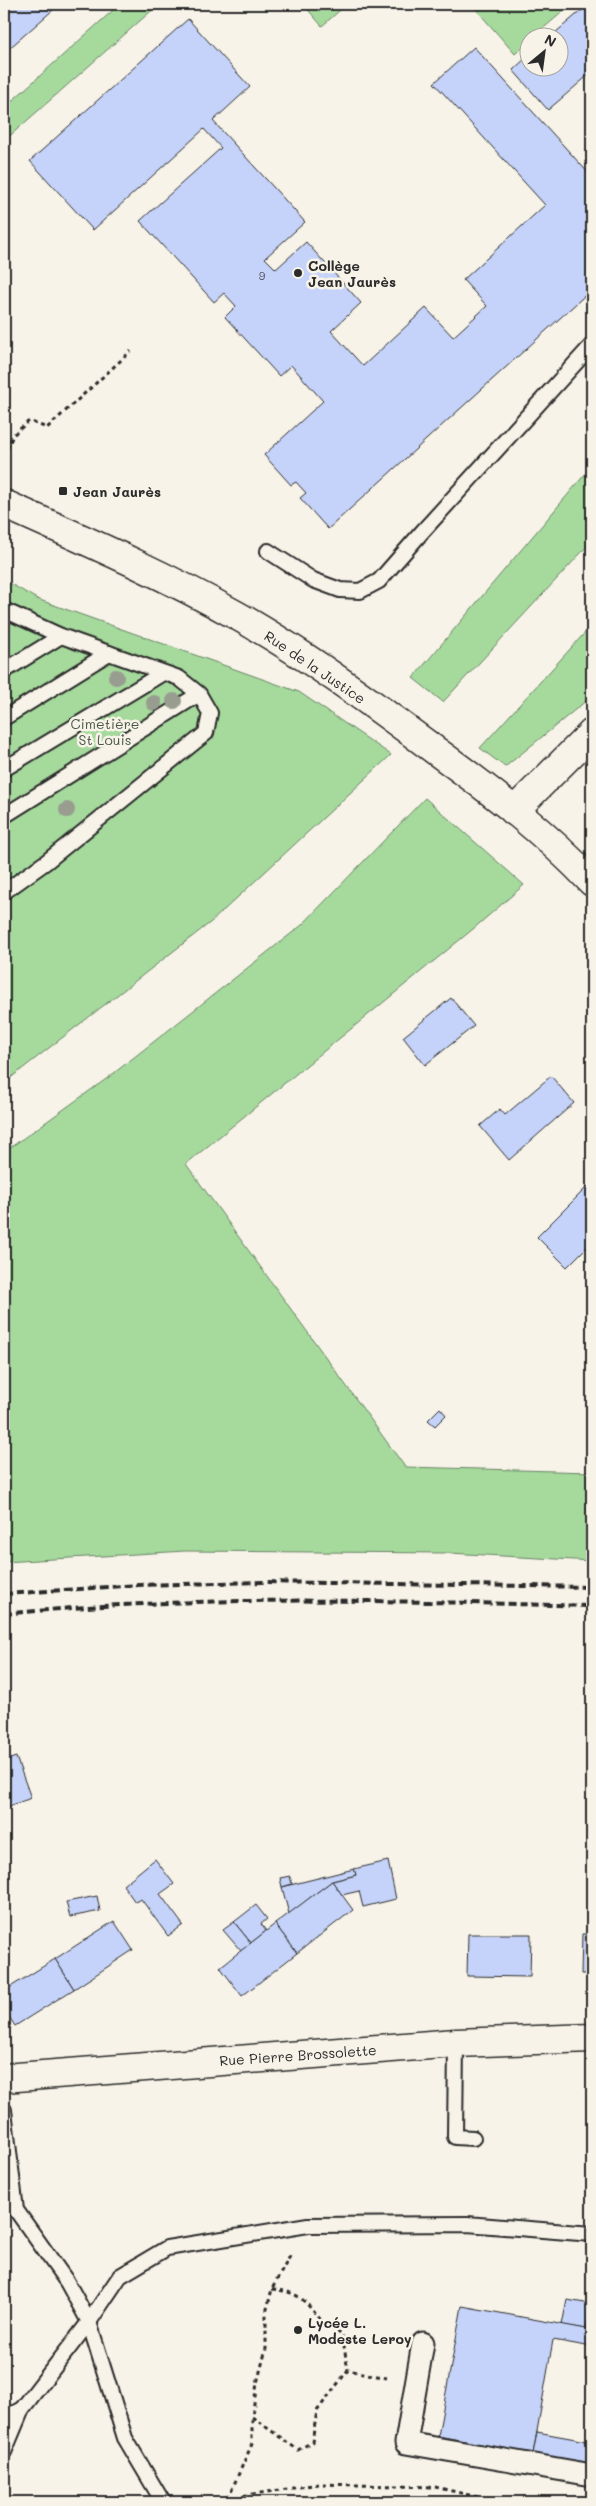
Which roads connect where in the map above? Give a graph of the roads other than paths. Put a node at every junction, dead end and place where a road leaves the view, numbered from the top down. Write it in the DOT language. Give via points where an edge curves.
graph roads {
  1 [pos="592,345"];
  2 [pos="4,504"];
  3 [pos="268,551"];
  4 [pos="7,615"];
  5 [pos="61,636"];
  6 [pos="109,653"];
  7 [pos="4,671"];
  8 [pos="162,673"];
  9 [pos="199,694"];
  10 [pos="4,718"];
  11 [pos="592,733"];
  12 [pos="4,769"];
  13 [pos="514,811"];
  14 [pos="4,816"];
  15 [pos="592,882"];
  16 [pos="4,892"];
  17 [pos="592,2038"];
  18 [pos="456,2043"];
  19 [pos="4,2078"];
  20 [pos="4,2110"];
  21 [pos="473,2138"];
  22 [pos="7,2156"];
  23 [pos="592,2234"];
  24 [pos="90,2322"];
  25 [pos="423,2343"];
  26 [pos="22,2409"];
  27 [pos="4,2418"];
  28 [pos="4,2452"];
  29 [pos="592,2475"];
  30 [pos="163,2502"];
  1 -- 3 [label="lane" via="380,581 360,591 340,590 313,580"];
  2 -- 13 [label="street, Rue de la Justice" via="123,557 236,615 389,716"];
  4 -- 5 [label="lane"];
  5 -- 6 [label="lane"];
  5 -- 7 [label="lane"];
  6 -- 8 [label="lane"];
  6 -- 10 [label="lane"];
  8 -- 9 [label="lane" via="179,678"];
  8 -- 12 [label="lane"];
  9 -- 14 [label="lane"];
  9 -- 16 [label="lane" via="210,714 206,733"];
  11 -- 13 [label="street"];
  13 -- 15 [label="street, Rue de la Justice" via="570,858"];
  17 -- 18 [label="street, Rue Pierre Brossolette"];
  18 -- 19 [label="street, Rue Pierre Brossolette"];
  18 -- 21 [label="lane" via="455,2137"];
  20 -- 22 [label="lane"];
  22 -- 24 [label="lane" via="16,2210 67,2282"];
  23 -- 24 [label="lane" via="467,2224 329,2224 167,2248 120,2276"];
  24 -- 26 [label="lane"];
  24 -- 30 [label="lane" via="125,2438"];
  25 -- 29 [label="street" via="406,2443"];
  26 -- 27 [label="lane"];
  26 -- 28 [label="lane"];
}
